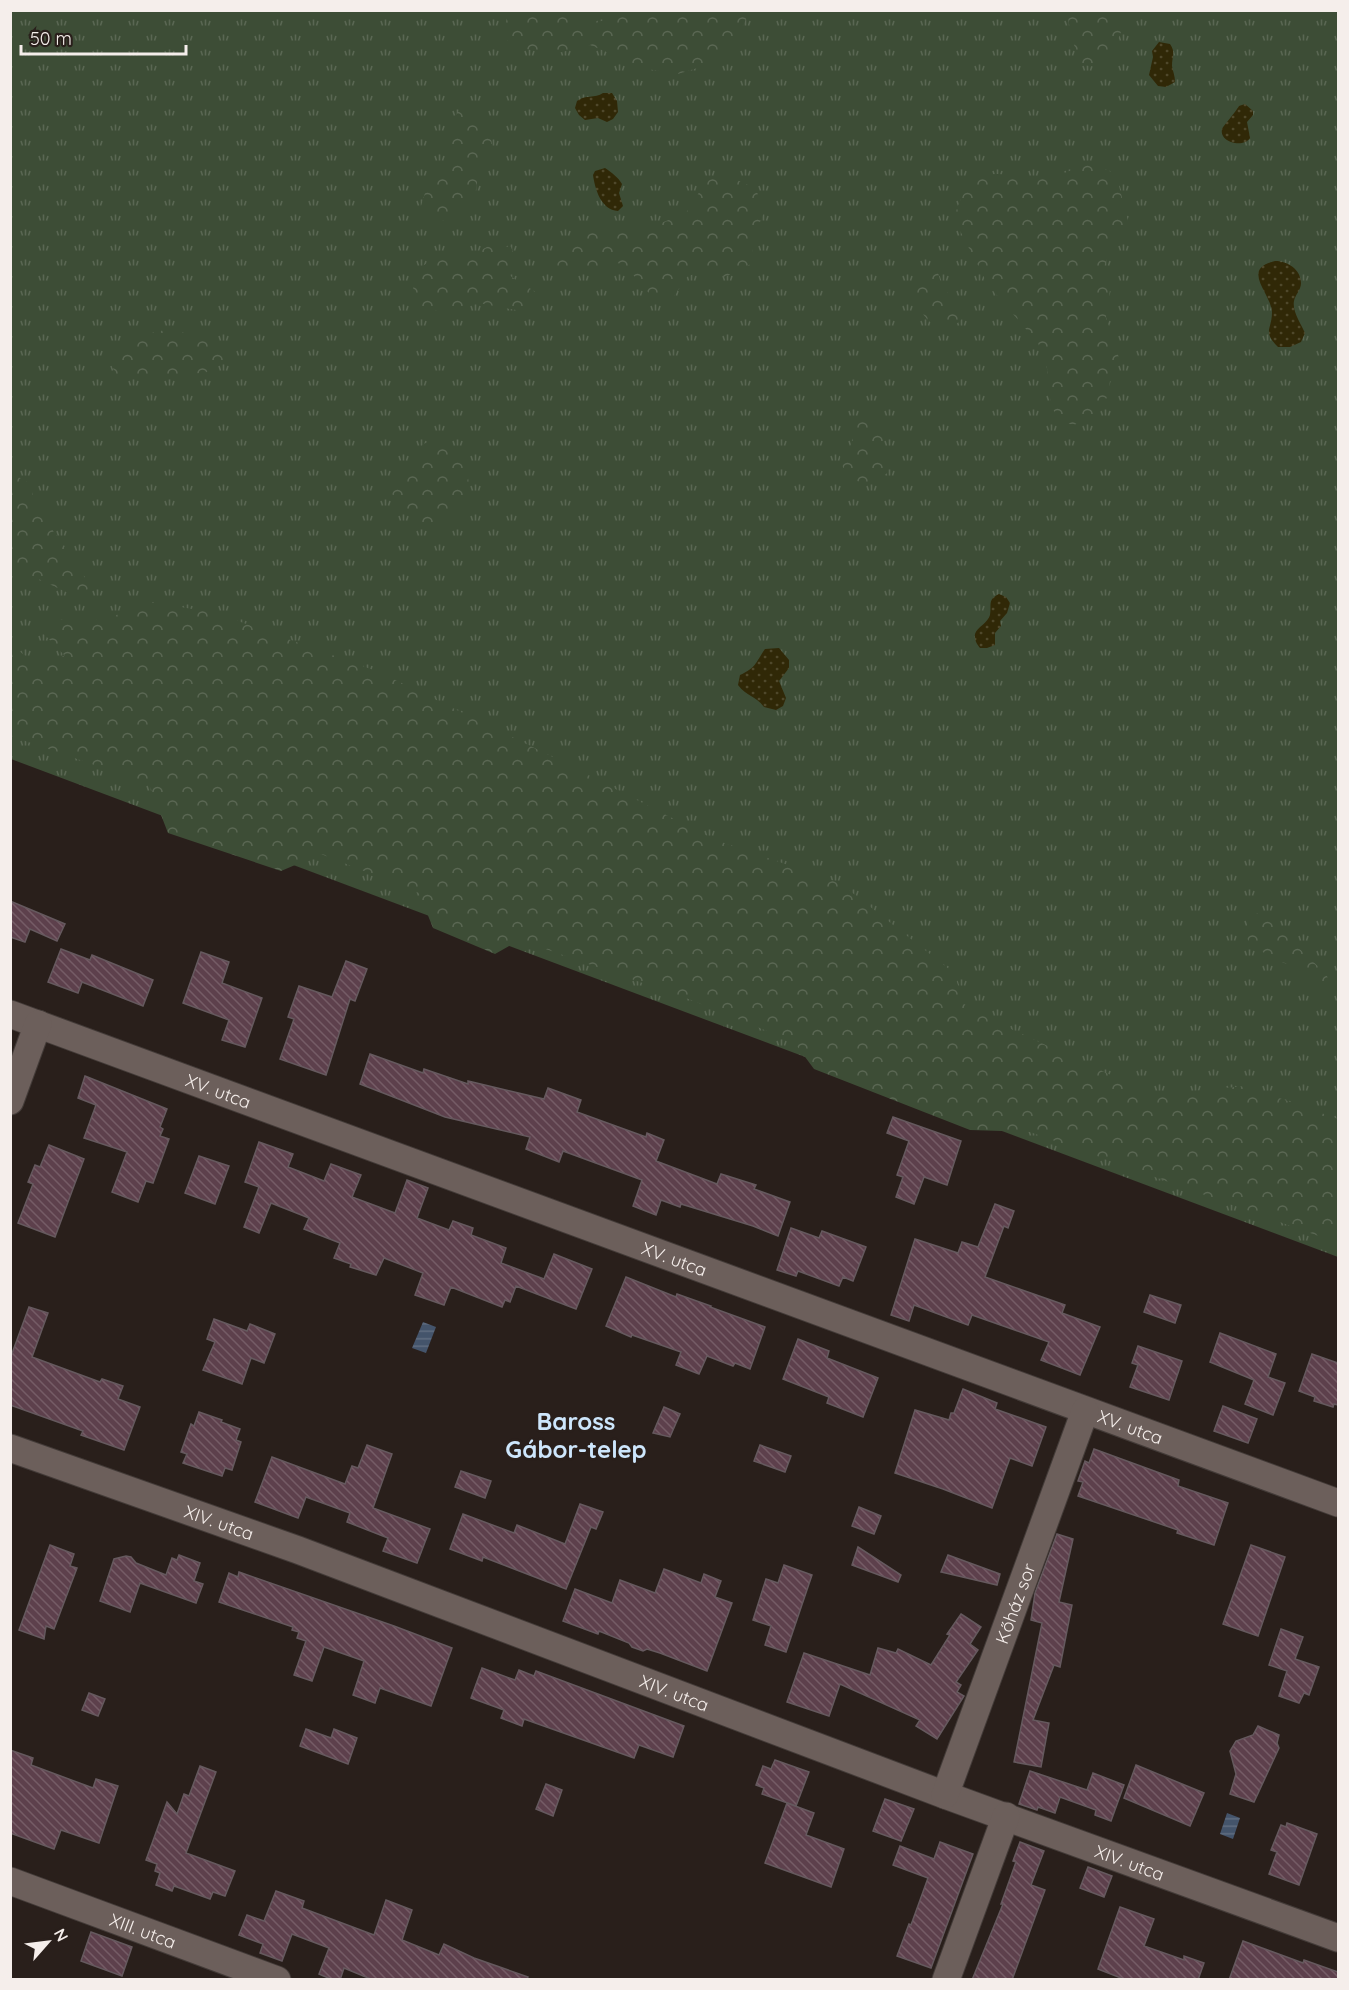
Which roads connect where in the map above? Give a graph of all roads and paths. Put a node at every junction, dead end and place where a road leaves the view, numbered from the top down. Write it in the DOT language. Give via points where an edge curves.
graph roads {
  1 [pos="10,1014"];
  2 [pos="38,1024"];
  3 [pos="10,1101"];
  4 [pos="1085,1411"];
  5 [pos="10,1448"];
  6 [pos="1338,1503"];
  7 [pos="945,1795"];
  8 [pos="1006,1816"];
  9 [pos="10,1881"];
  10 [pos="1338,1938"];
  11 [pos="278,1980"];
  12 [pos="946,1980"];
  1 -- 2 [label="street, XV. utca"];
  2 -- 3 [label="street"];
  2 -- 4 [label="street, XV. utca"];
  4 -- 6 [label="street, XV. utca"];
  4 -- 7 [label="street, Kőház sor"];
  5 -- 7 [label="street, XIV. utca" via="309,1554"];
  7 -- 8 [label="street, XIV. utca"];
  8 -- 10 [label="street, XIV. utca"];
  8 -- 12 [label="street"];
  9 -- 11 [label="street, XIII. utca"];
}
